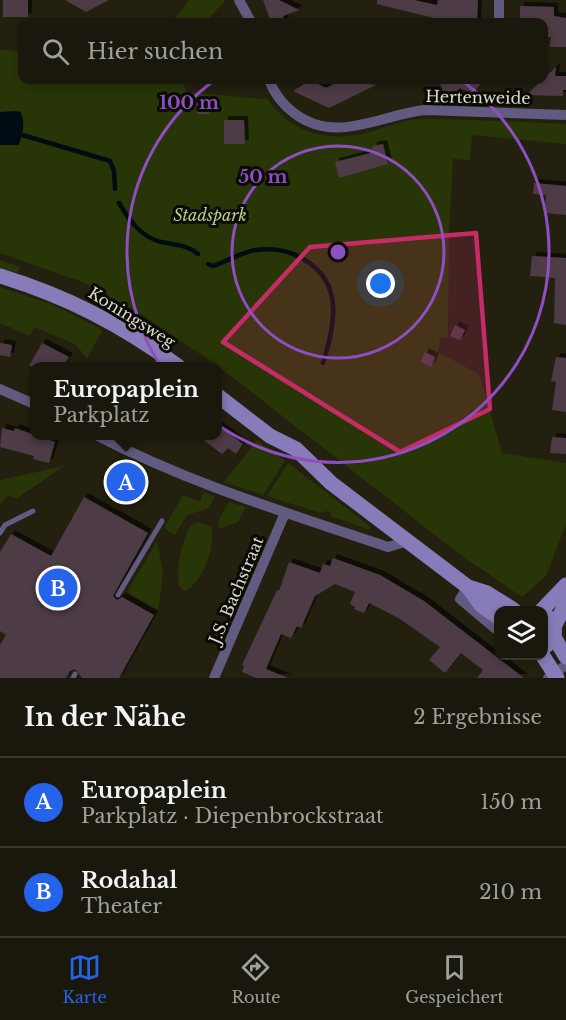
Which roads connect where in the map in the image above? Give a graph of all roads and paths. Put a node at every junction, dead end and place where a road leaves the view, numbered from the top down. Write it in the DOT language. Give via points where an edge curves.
graph roads {
  1 [pos="239,0"];
  2 [pos="499,0"];
  3 [pos="249,18"];
  4 [pos="499,18"];
  5 [pos="271,84"];
  6 [pos="566,115"];
  7 [pos="0,276"];
  8 [pos="172,362"];
  9 [pos="0,390"];
  10 [pos="222,399"];
  11 [pos="30,402"];
  12 [pos="108,440"];
  13 [pos="33,511"];
  14 [pos="285,513"];
  15 [pos="162,521"];
  16 [pos="0,533"];
  17 [pos="408,541"];
  18 [pos="566,585"];
  19 [pos="468,587"];
  20 [pos="118,595"];
  21 [pos="566,603"];
  22 [pos="508,606"];
  23 [pos="548,606"];
  24 [pos="494,614"];
  25 [pos="494,628"];
  26 [pos="551,637"];
  27 [pos="566,657"];
  28 [pos="546,660"];
  29 [pos="556,673"];
  30 [pos="214,678"];
  1 -- 3 [label="street"];
  2 -- 4 [label="street"];
  5 -- 6 [label="street, Hertenweide" via="302,120 324,128 354,127 425,110"];
  7 -- 8 [label="main road, Koningsweg" via="85,307"];
  9 -- 11 [label="street"];
  10 -- 17 [label="main road" via="270,436 296,449 331,483"];
  12 -- 14 [label="street" via="181,476"];
  13 -- 16 [label="lane" via="5,525"];
  14 -- 17 [label="street" via="388,547"];
  14 -- 30 [label="street, J.S. Bachstraat"];
  15 -- 20 [label="lane"];
  17 -- 19 [label="main road"];
  18 -- 23 [label="main road"];
  19 -- 22 [label="main road"];
  19 -- 24 [label="main road" via="481,605"];
  19 -- 25 [label="street" via="460,599"];
  21 -- 26 [label="main road"];
  26 -- 27 [label="main road"];
  28 -- 29 [label="main road"];
}
